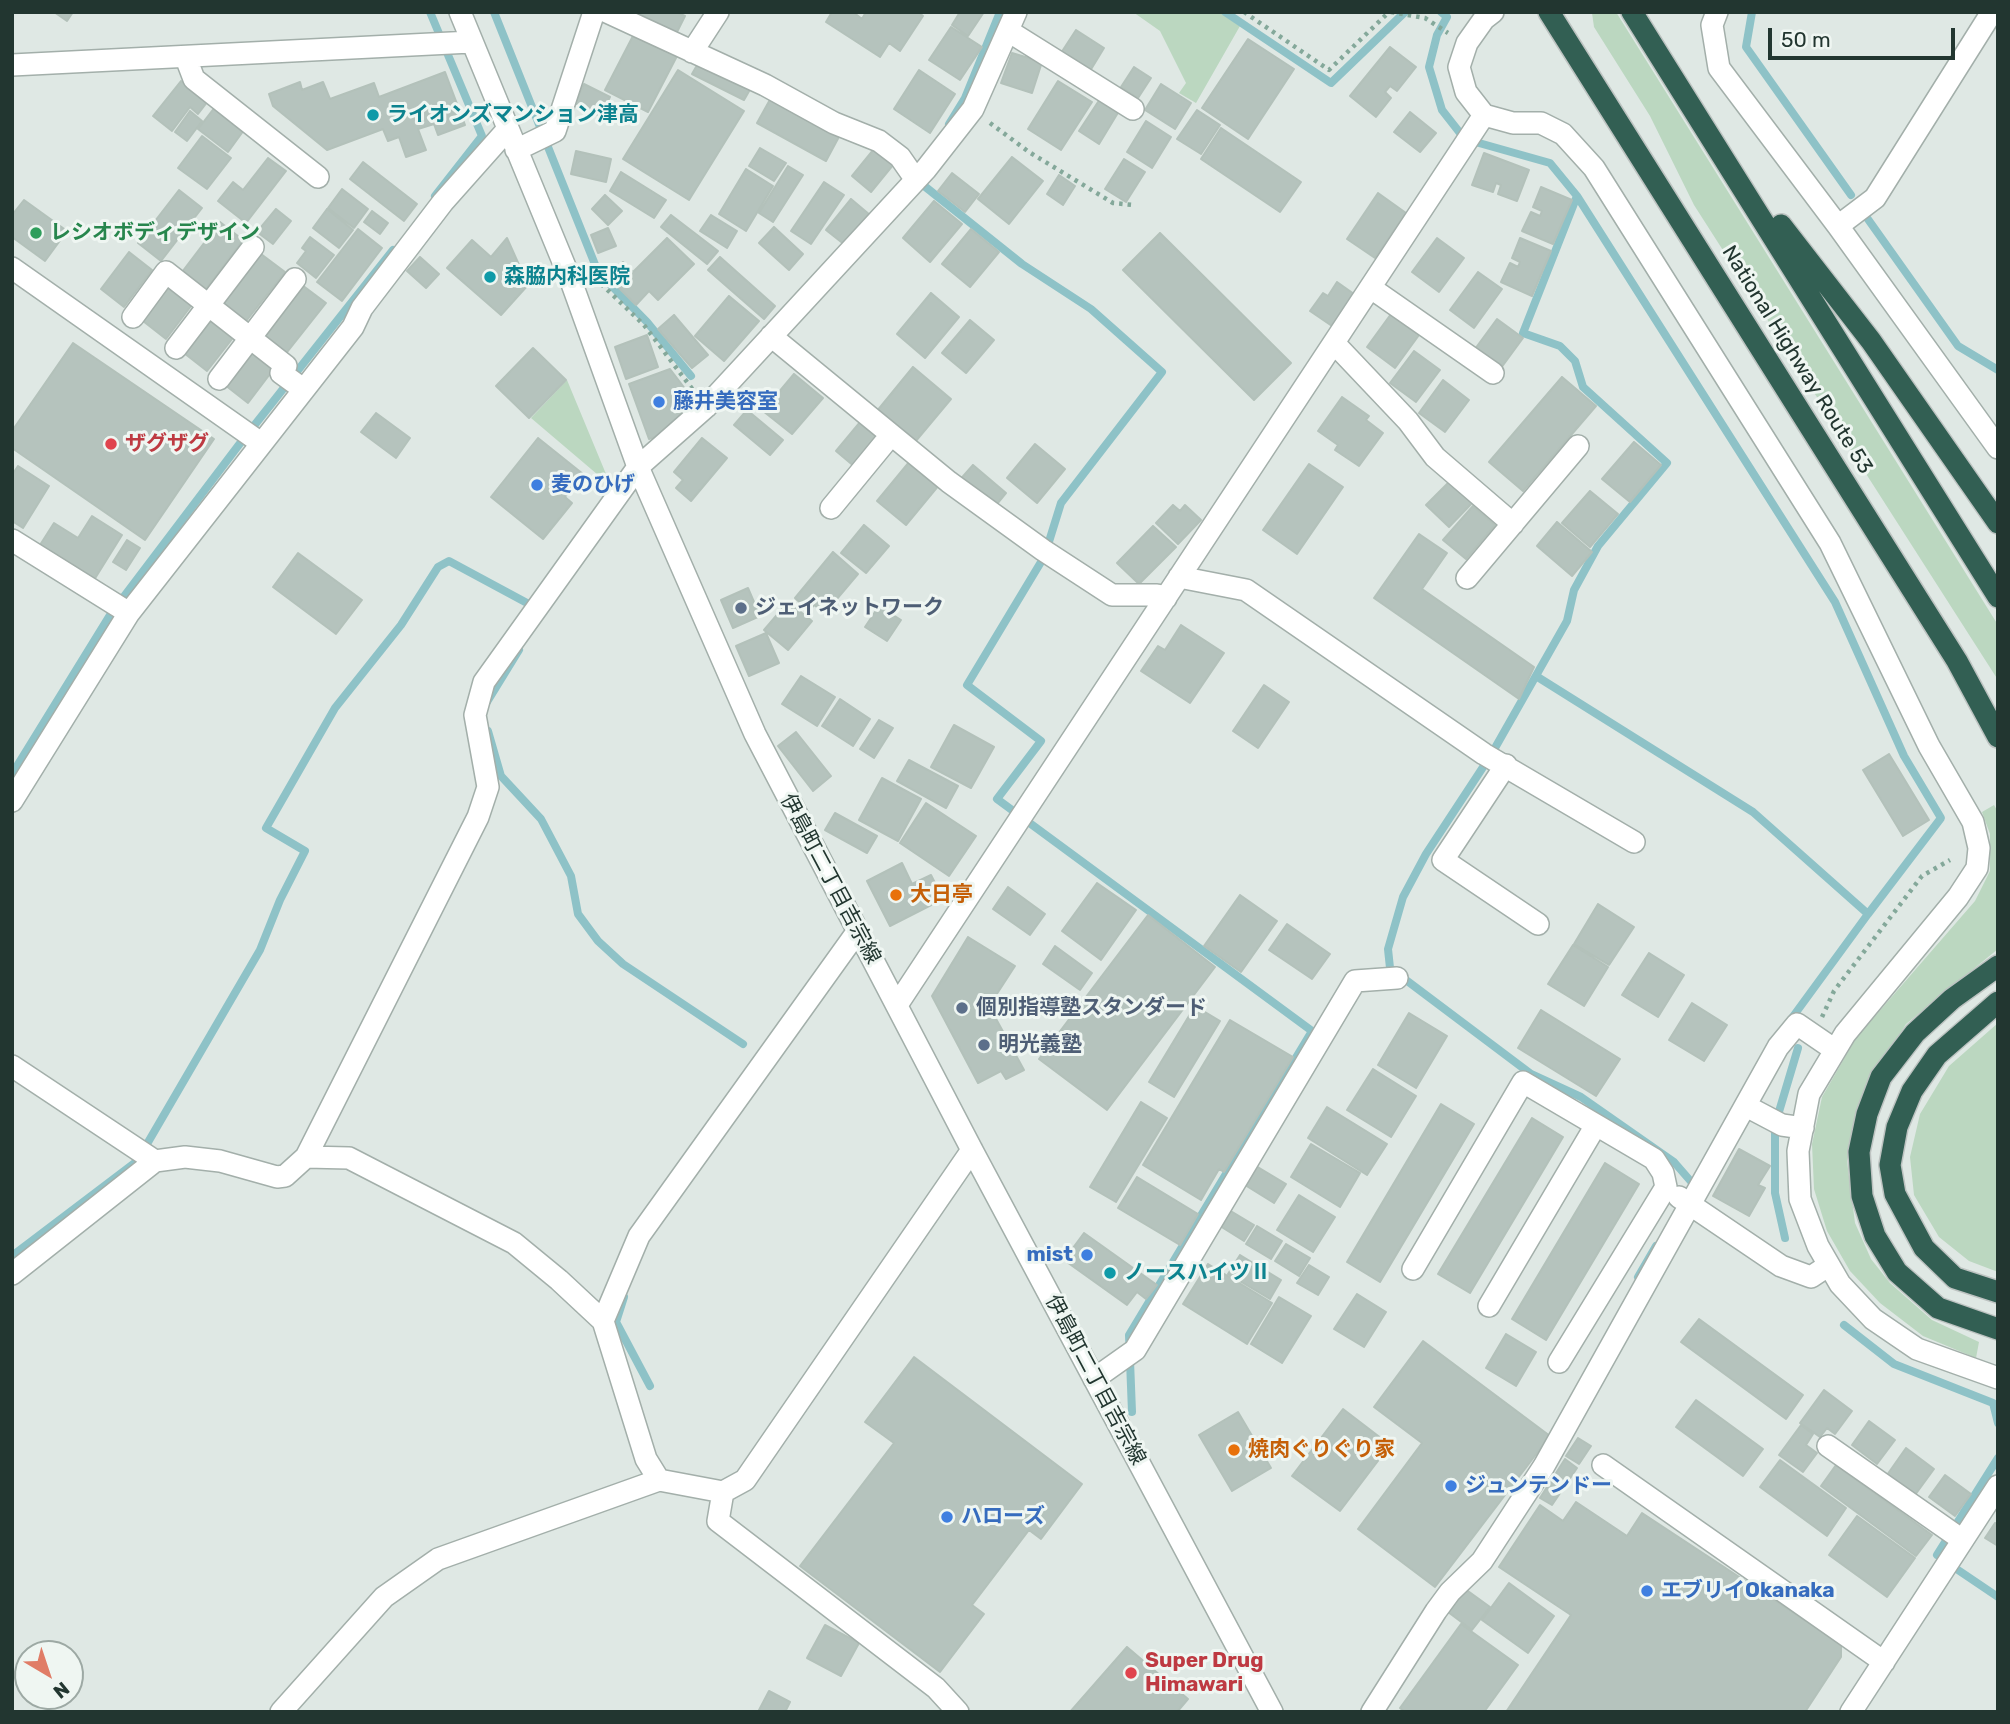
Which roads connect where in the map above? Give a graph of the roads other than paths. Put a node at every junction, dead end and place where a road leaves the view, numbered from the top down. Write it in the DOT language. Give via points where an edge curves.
graph roads {
  1 [pos="460,12"];
  2 [pos="594,12"];
  3 [pos="607,12"];
  4 [pos="718,12"];
  5 [pos="1549,12"];
  6 [pos="1632,12"];
  7 [pos="1717,12"];
  8 [pos="1992,12"];
  9 [pos="1486,14"];
  10 [pos="1013,22"];
  11 [pos="471,42"];
  12 [pos="692,51"];
  13 [pos="186,58"];
  14 [pos="12,65"];
  15 [pos="1133,109"];
  16 [pos="507,130"];
  17 [pos="1474,130"];
  18 [pos="1711,134"];
  19 [pos="516,150"];
  20 [pos="318,177"];
  21 [pos="916,180"];
  22 [pos="1838,226"];
  23 [pos="253,247"];
  24 [pos="12,268"];
  25 [pos="295,279"];
  26 [pos="1371,288"];
  27 [pos="208,306"];
  28 [pos="133,317"];
  29 [pos="772,336"];
  30 [pos="250,338"];
  31 [pos="1334,343"];
  32 [pos="176,348"];
  33 [pos="1493,373"];
  34 [pos="219,379"];
  35 [pos="295,383"];
  36 [pos="891,435"];
  37 [pos="253,437"];
  38 [pos="1578,446"];
  39 [pos="1998,448"];
  40 [pos="638,467"];
  41 [pos="831,508"];
  42 [pos="1998,523"];
  43 [pos="1513,524"];
  44 [pos="12,540"];
  45 [pos="1180,578"];
  46 [pos="1466,578"];
  47 [pos="1998,597"];
  48 [pos="1166,598"];
  49 [pos="121,608"];
  50 [pos="1998,737"];
  51 [pos="1495,760"];
  52 [pos="12,801"];
  53 [pos="1634,842"];
  54 [pos="1538,924"];
  55 [pos="857,932"];
  56 [pos="1998,966"];
  57 [pos="1397,978"];
  58 [pos="1998,1002"];
  59 [pos="898,1005"];
  60 [pos="1835,1050"];
  61 [pos="12,1066"];
  62 [pos="1746,1106"];
  63 [pos="1596,1125"];
  64 [pos="1803,1128"];
  65 [pos="972,1150"];
  66 [pos="306,1157"];
  67 [pos="155,1161"];
  68 [pos="1681,1198"];
  69 [pos="1829,1265"];
  70 [pos="1413,1269"];
  71 [pos="12,1274"];
  72 [pos="1998,1292"];
  73 [pos="1489,1306"];
  74 [pos="603,1321"];
  75 [pos="1998,1329"];
  76 [pos="1559,1362"];
  77 [pos="1094,1378"];
  78 [pos="1998,1378"];
  79 [pos="1828,1446"];
  80 [pos="1603,1465"];
  81 [pos="659,1480"];
  82 [pos="1998,1486"];
  83 [pos="723,1492"];
  84 [pos="1955,1534"];
  85 [pos="1884,1662"];
  86 [pos="282,1712"];
  87 [pos="958,1712"];
  88 [pos="1272,1712"];
  89 [pos="1372,1712"];
  90 [pos="1852,1712"];
  1 -- 11 [label="street, 伊島町二丁目吉宗線"];
  2 -- 19 [label="street" via="555,131"];
  3 -- 12 [label="street"];
  4 -- 12 [label="street"];
  5 -- 50 [label="highway, National Highway Route 53" via="1957,661"];
  6 -- 18 [label="highway"];
  7 -- 22 [label="street" via="1712,25 1719,68"];
  8 -- 22 [label="street" via="1875,198"];
  9 -- 17 [label="street" via="1467,43 1459,67"];
  10 -- 15 [label="street"];
  10 -- 21 [label="street" via="973,109"];
  11 -- 13 [label="street"];
  11 -- 16 [label="street, 伊島町二丁目吉宗線"];
  12 -- 21 [label="street" via="879,141 900,157"];
  13 -- 14 [label="street"];
  13 -- 20 [label="street" via="194,79"];
  16 -- 19 [label="street, 伊島町二丁目吉宗線"];
  16 -- 35 [label="street" via="384,279 353,327"];
  17 -- 26 [label="street"];
  17 -- 60 [label="street" via="1541,123 1563,134 1594,168 1830,542 1929,746 1973,822 1979,848 1977,868"];
  18 -- 42 [label="highway" via="1871,341"];
  18 -- 47 [label="highway"];
  19 -- 40 [label="street, 伊島町二丁目吉宗線" via="571,281"];
  21 -- 29 [label="street"];
  22 -- 39 [label="street"];
  23 -- 27 [label="street"];
  24 -- 37 [label="street"];
  25 -- 30 [label="street"];
  26 -- 31 [label="street"];
  26 -- 33 [label="street"];
  27 -- 28 [label="street" via="166,272"];
  27 -- 30 [label="street"];
  27 -- 32 [label="street"];
  29 -- 36 [label="street"];
  29 -- 40 [label="street" via="706,407"];
  30 -- 34 [label="street"];
  30 -- 35 [label="street" via="286,366 281,373"];
  31 -- 43 [label="street" via="1408,421 1435,457"];
  31 -- 45 [label="street"];
  35 -- 37 [label="street"];
  36 -- 41 [label="street"];
  36 -- 48 [label="street" via="959,490 1112,595"];
  37 -- 49 [label="street"];
  38 -- 43 [label="street"];
  40 -- 55 [label="street, 伊島町二丁目吉宗線" via="755,734"];
  40 -- 66 [label="street" via="484,682 475,715 488,787 478,817"];
  43 -- 46 [label="street"];
  44 -- 49 [label="street"];
  45 -- 48 [label="street"];
  45 -- 51 [label="street" via="1246,590"];
  48 -- 59 [label="street"];
  49 -- 52 [label="street"];
  51 -- 53 [label="street"];
  51 -- 54 [label="street" via="1443,860"];
  55 -- 59 [label="street, 伊島町二丁目吉宗線"];
  55 -- 74 [label="street" via="639,1236"];
  56 -- 75 [label="highway" via="1915,1033 1881,1077 1859,1152 1862,1196 1875,1236 1897,1272 1938,1308"];
  57 -- 77 [label="street" via="1356,981 1129,1354"];
  58 -- 72 [label="highway" via="1937,1055 1913,1091 1897,1127 1890,1165 1895,1194 1924,1248 1955,1278"];
  59 -- 65 [label="street, 伊島町二丁目吉宗線"];
  60 -- 62 [label="street" via="1797,1024 1777,1047"];
  60 -- 64 [label="street" via="1810,1094"];
  61 -- 67 [label="street"];
  62 -- 64 [label="street" via="1776,1122"];
  62 -- 68 [label="street"];
  63 -- 68 [label="street" via="1654,1159"];
  63 -- 70 [label="street" via="1523,1082"];
  63 -- 73 [label="street"];
  64 -- 69 [label="street" via="1798,1151 1800,1199"];
  65 -- 77 [label="street, 伊島町二丁目吉宗線"];
  65 -- 83 [label="street" via="745,1480"];
  66 -- 67 [label="street" via="285,1177 220,1161 185,1157"];
  66 -- 74 [label="street" via="349,1158 514,1243"];
  67 -- 71 [label="street"];
  68 -- 69 [label="street" via="1781,1266 1811,1277"];
  68 -- 76 [label="street"];
  68 -- 89 [label="street" via="1544,1466 1482,1560 1436,1611"];
  69 -- 78 [label="street" via="1840,1284 1884,1326 1917,1349"];
  74 -- 81 [label="street" via="646,1459"];
  77 -- 88 [label="street, 伊島町二丁目吉宗線"];
  79 -- 84 [label="street"];
  80 -- 85 [label="street"];
  81 -- 83 [label="street"];
  81 -- 86 [label="street" via="438,1559 384,1597"];
  82 -- 84 [label="street"];
  83 -- 87 [label="street" via="718,1521 936,1688"];
  84 -- 85 [label="street"];
  85 -- 90 [label="street"];
}
